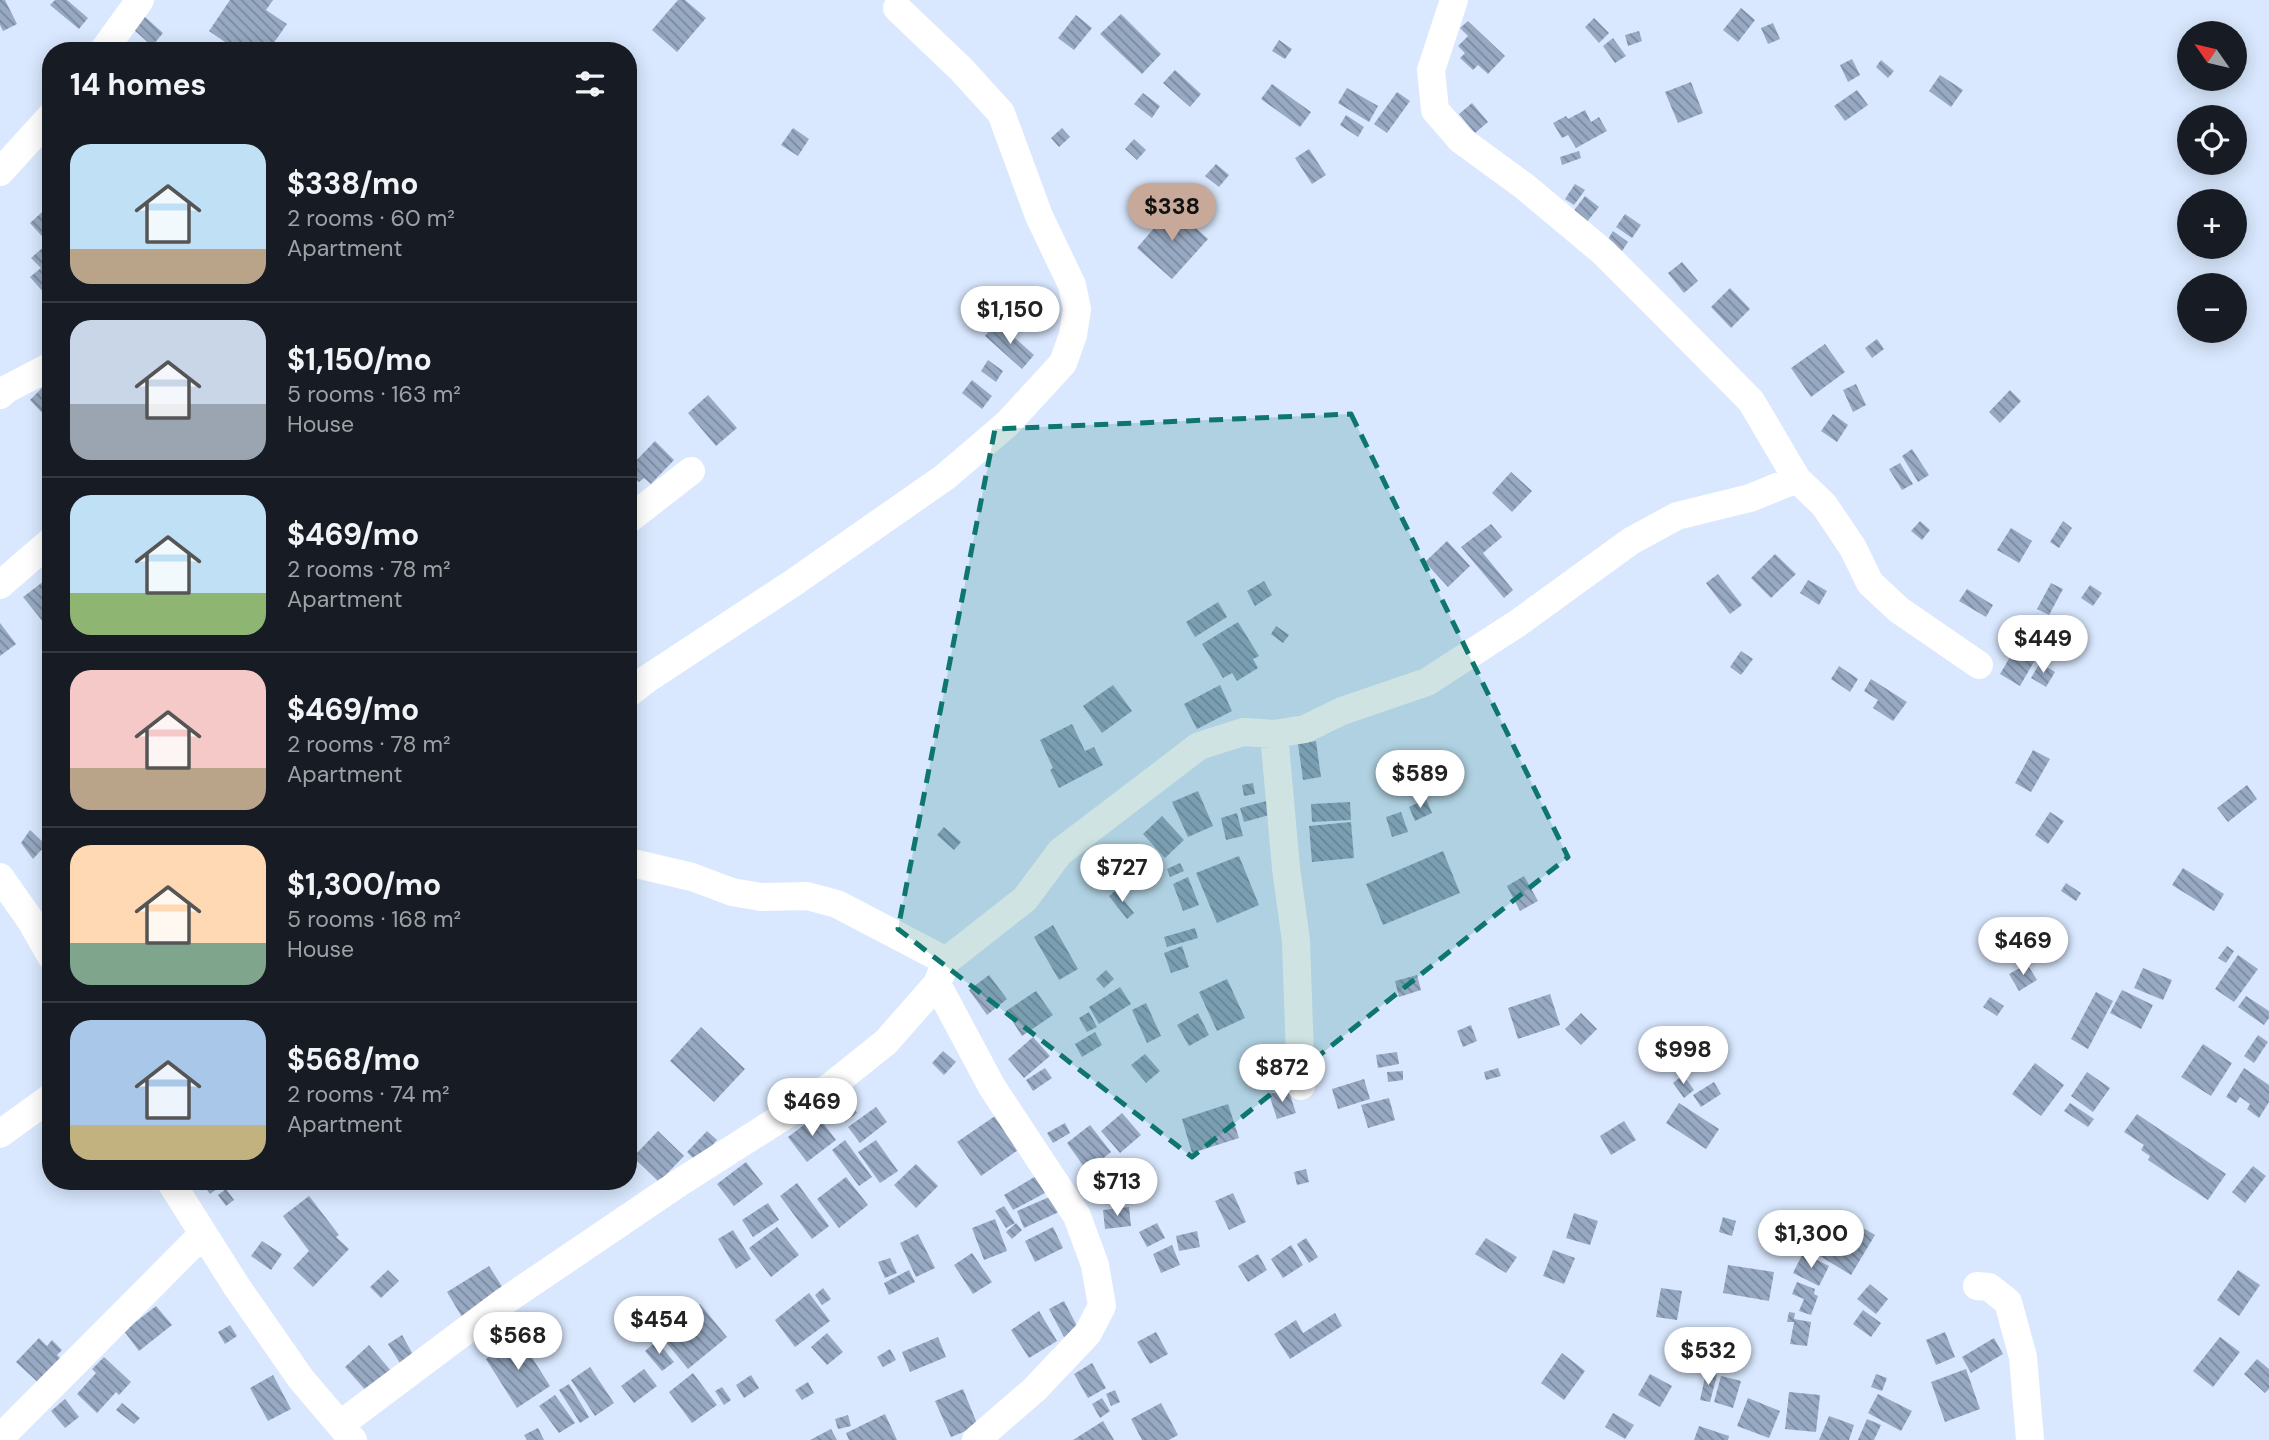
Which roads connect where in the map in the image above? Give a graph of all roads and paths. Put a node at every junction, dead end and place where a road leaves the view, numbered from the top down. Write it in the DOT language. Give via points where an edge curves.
graph roads {
  1 [pos="140,0"];
  2 [pos="1454,0"];
  3 [pos="897,8"];
  4 [pos="110,42"];
  5 [pos="42,126"];
  6 [pos="0,172"];
  7 [pos="42,370"];
  8 [pos="0,395"];
  9 [pos="691,471"];
  10 [pos="1797,479"];
  11 [pos="637,513"];
  12 [pos="42,549"];
  13 [pos="0,585"];
  14 [pos="1979,665"];
  15 [pos="637,687"];
  16 [pos="1274,734"];
  17 [pos="637,864"];
  18 [pos="0,877"];
  19 [pos="42,940"];
  20 [pos="941,972"];
  21 [pos="1301,1086"];
  22 [pos="42,1104"];
  23 [pos="0,1135"];
  24 [pos="176,1190"];
  25 [pos="203,1234"];
  26 [pos="1977,1286"];
  27 [pos="347,1432"];
  28 [pos="0,1438"];
  29 [pos="976,1440"];
  30 [pos="2030,1440"];
  1 -- 4 [label="street"];
  2 -- 10 [label="street" via="1431,70 1435,110 1461,140 1593,244 1751,401"];
  3 -- 15 [label="street" via="1001,113 1038,216 1072,285 1077,309 1063,363 1007,424 945,477"];
  5 -- 6 [label="street"];
  7 -- 8 [label="street"];
  9 -- 11 [label="street"];
  10 -- 14 [label="street" via="1824,505 1870,583 1899,610"];
  10 -- 16 [label="street" via="1750,498 1677,516 1631,541 1427,682 1305,729"];
  12 -- 13 [label="street"];
  16 -- 20 [label="street" via="1243,732 1199,746 1060,852 1025,899"];
  16 -- 21 [label="street" via="1296,941"];
  17 -- 20 [label="street" via="761,897 807,896 837,904"];
  18 -- 19 [label="street"];
  20 -- 27 [label="street" via="886,1042 831,1086 505,1301"];
  20 -- 29 [label="street" via="992,1087 1077,1216 1095,1265 1102,1306 1088,1333 1034,1390"];
  22 -- 23 [label="street"];
  24 -- 25 [label="street"];
  25 -- 27 [label="street" via="301,1379"];
  25 -- 28 [label="street"];
  26 -- 30 [label="street" via="1989,1287 2007,1302 2023,1357"];
}
